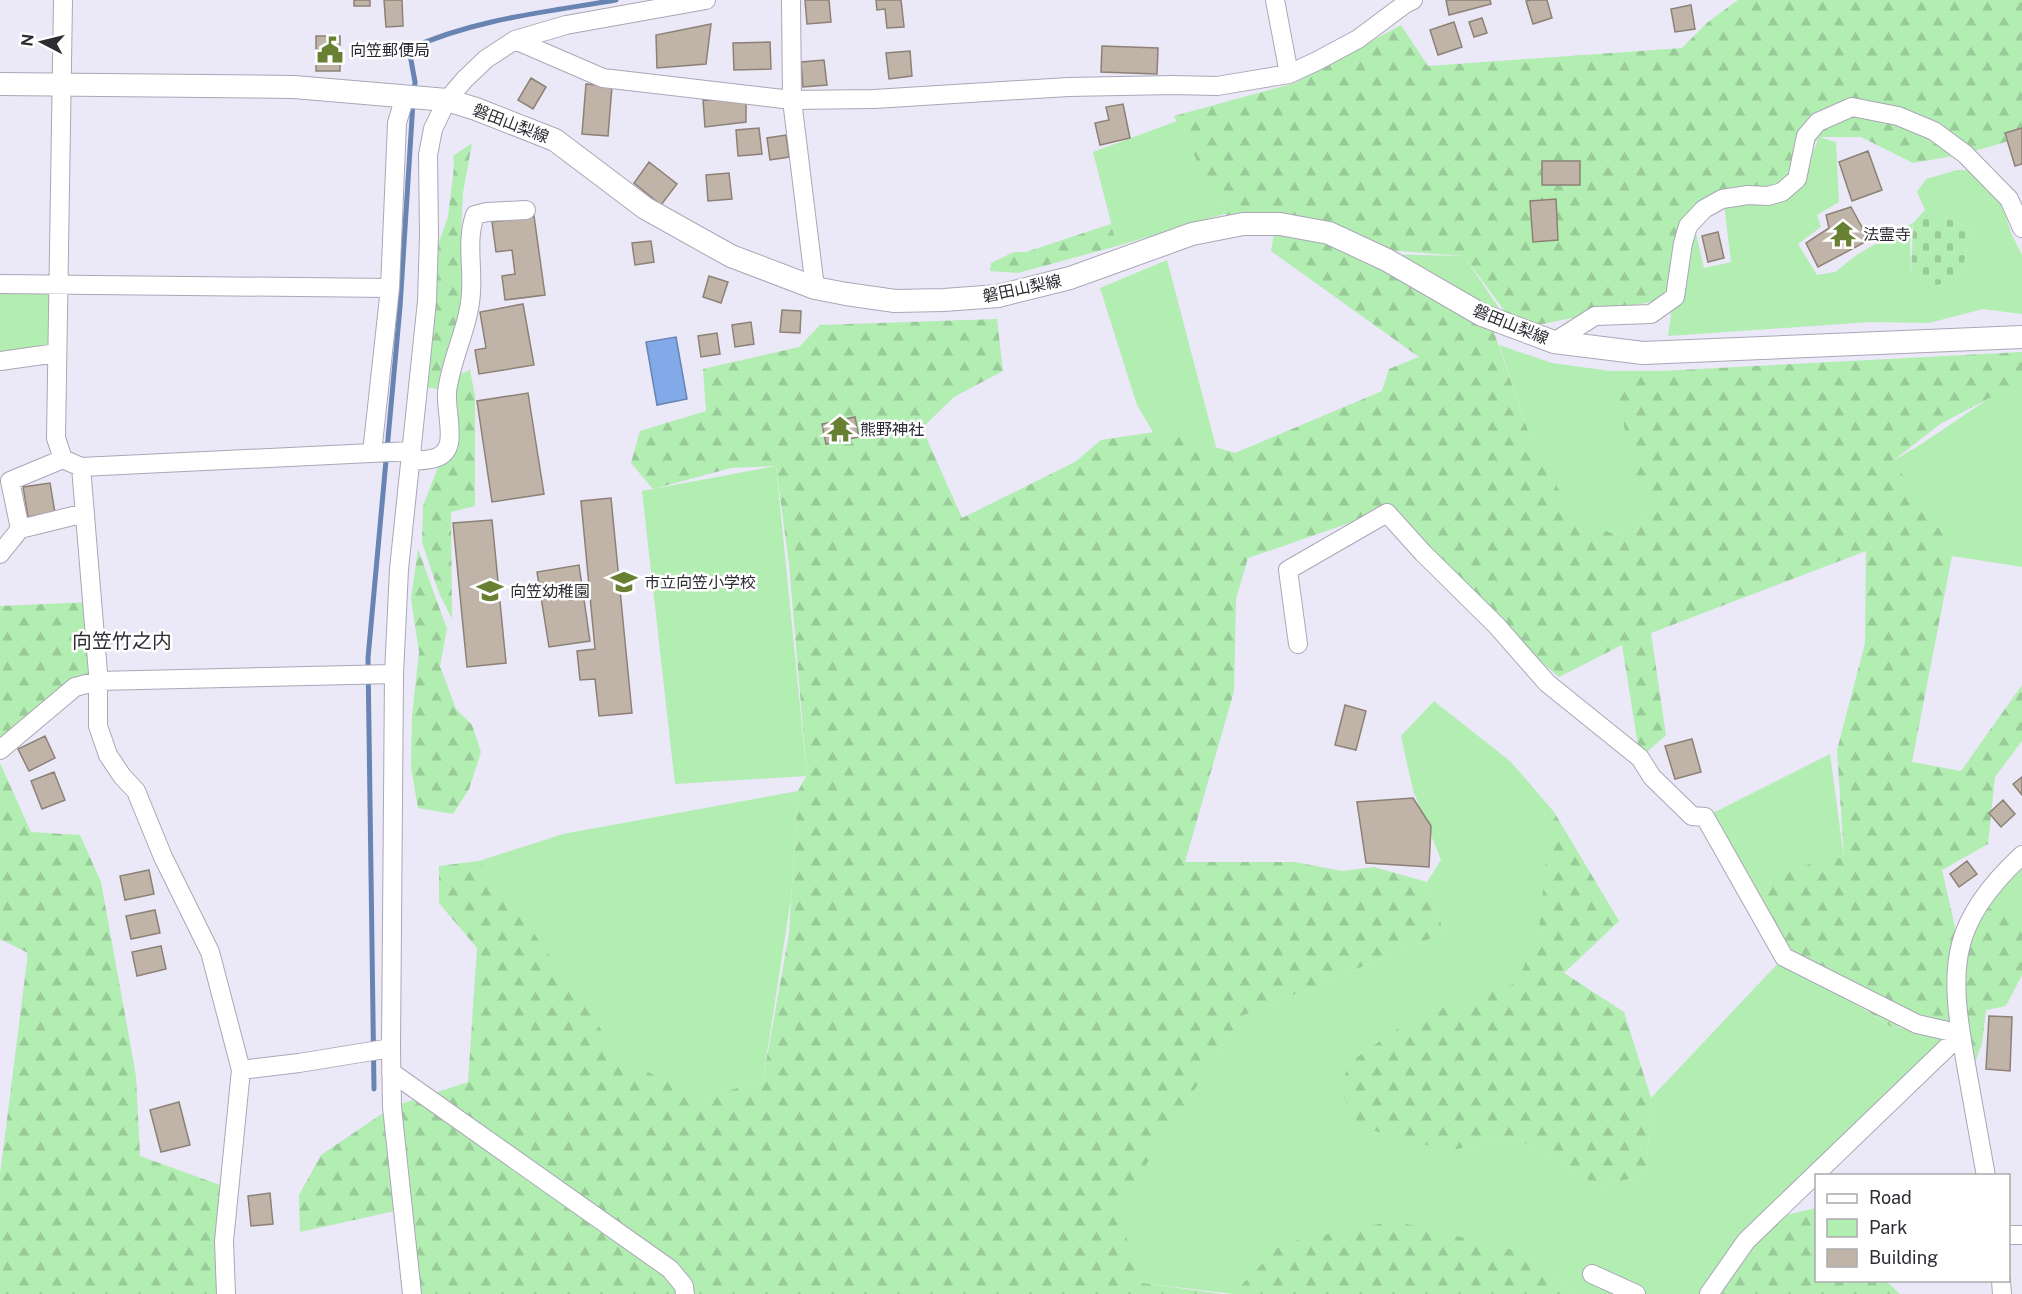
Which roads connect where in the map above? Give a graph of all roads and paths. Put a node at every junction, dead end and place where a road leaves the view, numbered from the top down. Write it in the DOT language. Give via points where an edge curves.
graph roads {
  1 [pos="63,0"];
  2 [pos="706,0"];
  3 [pos="791,0"];
  4 [pos="1275,0"];
  5 [pos="1413,0"];
  6 [pos="642,6"];
  7 [pos="515,40"];
  8 [pos="1289,74"];
  9 [pos="0,84"];
  10 [pos="62,84"];
  11 [pos="405,96"];
  12 [pos="447,99"];
  13 [pos="792,100"];
  14 [pos="526,210"];
  15 [pos="2022,228"];
  16 [pos="0,284"];
  17 [pos="58,285"];
  18 [pos="390,288"];
  19 [pos="815,288"];
  20 [pos="2022,337"];
  21 [pos="1554,342"];
  22 [pos="57,352"];
  23 [pos="0,361"];
  24 [pos="372,453"];
  25 [pos="411,456"];
  26 [pos="63,459"];
  27 [pos="81,468"];
  28 [pos="85,513"];
  29 [pos="20,529"];
  30 [pos="0,554"];
  31 [pos="1298,644"];
  32 [pos="394,674"];
  33 [pos="98,681"];
  34 [pos="0,750"];
  35 [pos="2022,855"];
  36 [pos="1961,1034"];
  37 [pos="391,1048"];
  38 [pos="241,1070"];
  39 [pos="391,1072"];
  40 [pos="1816,1174"];
  41 [pos="1986,1174"];
  42 [pos="1815,1175"];
  43 [pos="1592,1274"];
  44 [pos="226,1294"];
  45 [pos="412,1294"];
  46 [pos="685,1294"];
  47 [pos="1636,1294"];
  48 [pos="1709,1294"];
  1 -- 10 [label="street"];
  2 -- 6 [label="street"];
  3 -- 13 [label="street"];
  4 -- 8 [label="street"];
  5 -- 8 [label="street" via="1358,39"];
  6 -- 7 [label="street"];
  7 -- 12 [label="street" via="486,59"];
  7 -- 13 [label="street" via="603,78"];
  8 -- 13 [label="street" via="1217,86 1068,87"];
  9 -- 10 [label="main road, 磐田山梨線"];
  10 -- 11 [label="main road, 磐田山梨線" via="294,87"];
  10 -- 17 [label="street"];
  11 -- 12 [label="main road, 磐田山梨線"];
  11 -- 18 [label="street" via="397,123"];
  12 -- 19 [label="main road, 磐田山梨線" via="555,140 655,214 730,256"];
  12 -- 25 [label="street" via="433,129 428,155 426,301"];
  13 -- 19 [label="street"];
  14 -- 25 [label="street" via="475,215 470,228 471,294 447,394 449,444 440,457 432,460"];
  15 -- 21 [label="street" via="2008,199 1965,154 1934,131 1898,116 1852,107 1818,122 1806,136 1797,179 1782,192 1722,199 1704,209 1688,226 1675,297 1651,314 1595,316"];
  16 -- 17 [label="street"];
  17 -- 18 [label="street"];
  17 -- 22 [label="street"];
  18 -- 24 [label="street"];
  19 -- 21 [label="main road, 磐田山梨線" via="895,301 998,296 1070,278 1192,234 1243,224 1280,224 1329,233 1387,260 1482,315"];
  20 -- 21 [label="main road, 磐田山梨線" via="1643,353"];
  22 -- 23 [label="street"];
  22 -- 26 [label="street" via="56,438"];
  24 -- 25 [label="street"];
  24 -- 27 [label="street"];
  25 -- 32 [label="street" via="399,569"];
  26 -- 27 [label="street"];
  26 -- 29 [label="street" via="10,481"];
  27 -- 28 [label="street"];
  28 -- 29 [label="street"];
  28 -- 33 [label="street"];
  29 -- 30 [label="street"];
  31 -- 36 [label="street" via="1288,570 1387,513 1547,682 1640,759 1652,777 1692,816 1705,817 1784,957 1917,1024"];
  32 -- 33 [label="street"];
  32 -- 37 [label="street"];
  33 -- 34 [label="street" via="75,687"];
  33 -- 38 [label="street" via="98,726 108,755 136,791 163,857 210,952"];
  35 -- 36 [label="street" via="1984,896 1961,942 1956,964"];
  36 -- 40 [label="street"];
  36 -- 41 [label="street"];
  37 -- 38 [label="street"];
  37 -- 39 [label="street"];
  38 -- 44 [label="street" via="224,1241"];
  39 -- 45 [label="street"];
  39 -- 46 [label="street" via="670,1269 684,1286"];
  42 -- 48 [label="street" via="1746,1241"];
  43 -- 47 [label="street"];
}
